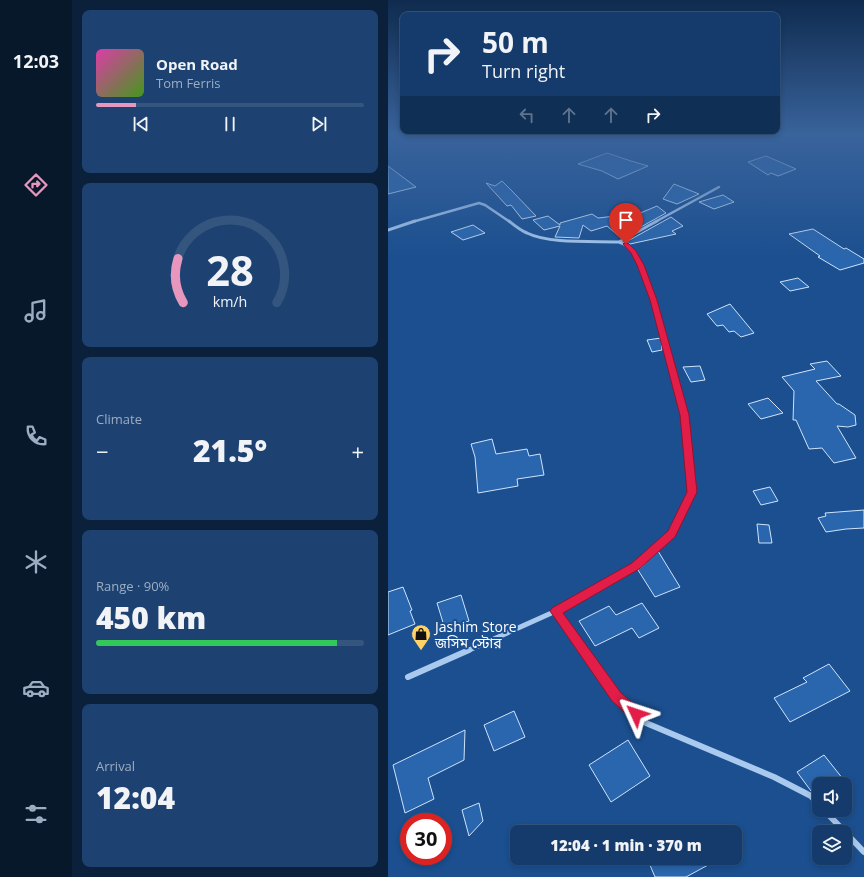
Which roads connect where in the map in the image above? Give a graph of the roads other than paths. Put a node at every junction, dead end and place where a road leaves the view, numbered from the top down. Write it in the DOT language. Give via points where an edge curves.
graph roads {
  1 [pos="720,187"];
  2 [pos="388,230"];
  3 [pos="619,242"];
  4 [pos="556,611"];
  5 [pos="408,677"];
  6 [pos="812,797"];
  7 [pos="831,817"];
  8 [pos="838,825"];
  9 [pos="852,839"];
  10 [pos="864,852"];
  1 -- 3 [label="street"];
  2 -- 3 [label="street" via="479,203 485,204 534,236 562,241"];
  3 -- 4 [label="street" via="626,244 634,252 654,300 684,415 692,492 672,534 646,558"];
  4 -- 5 [label="street"];
  4 -- 6 [label="street" via="617,697 646,723"];
  7 -- 8 [label="street"];
  9 -- 10 [label="street"];
}
